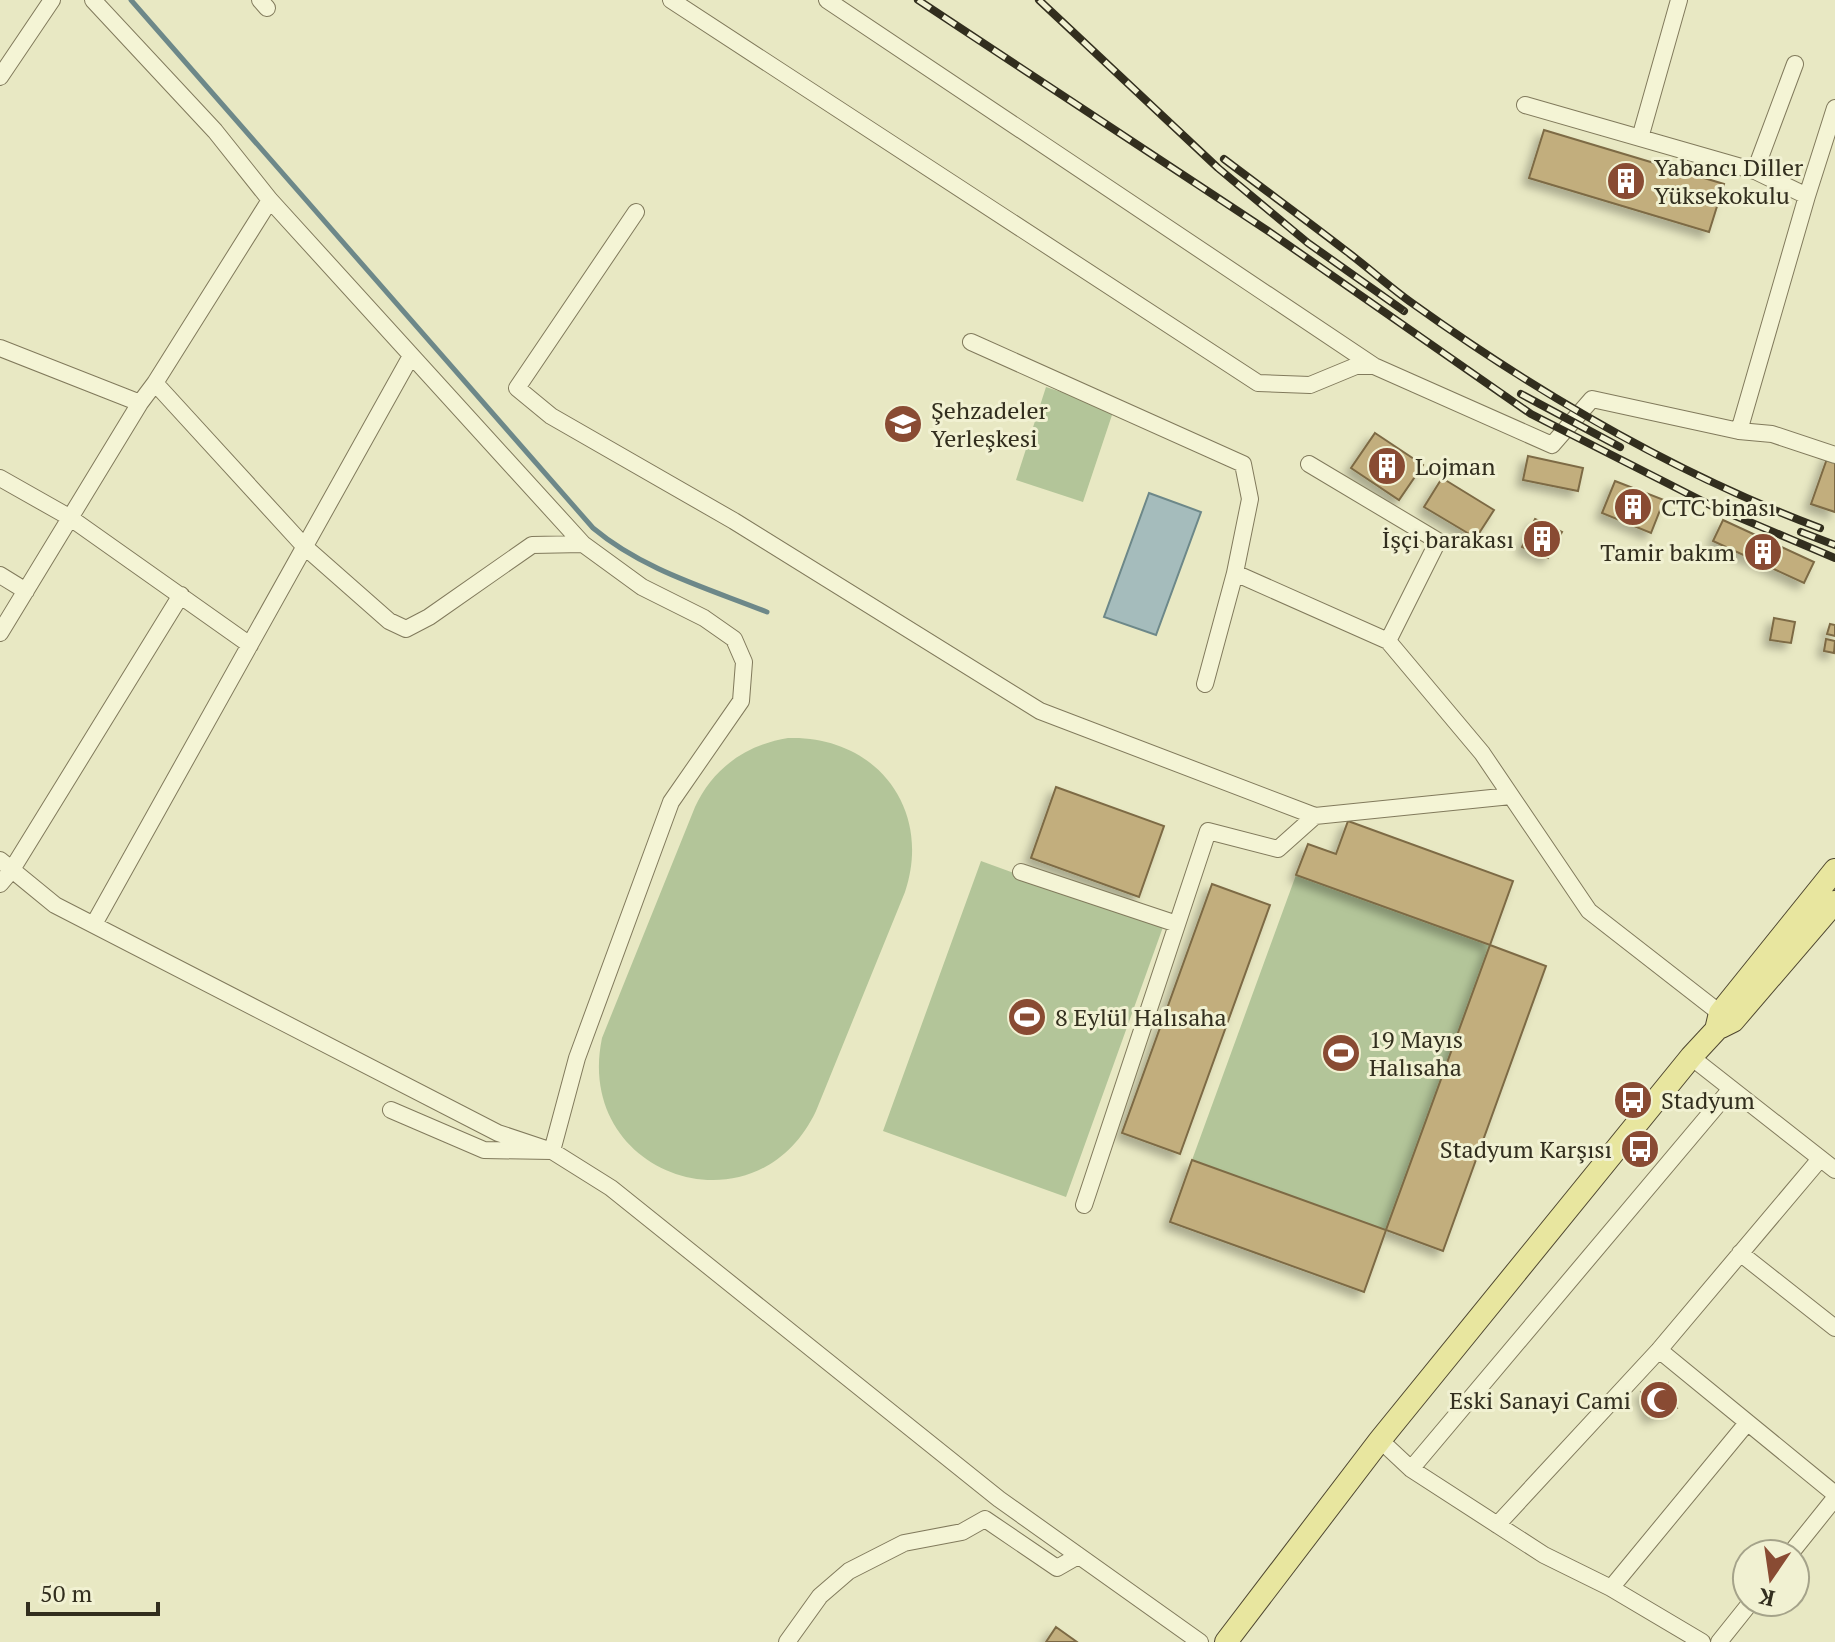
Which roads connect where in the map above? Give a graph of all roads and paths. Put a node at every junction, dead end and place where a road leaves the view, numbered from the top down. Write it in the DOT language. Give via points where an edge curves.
graph roads {
  1 [pos="52,0"];
  2 [pos="93,0"];
  3 [pos="671,0"];
  4 [pos="827,0"];
  5 [pos="1679,0"];
  6 [pos="1795,64"];
  7 [pos="2,71"];
  8 [pos="1525,105"];
  9 [pos="1835,108"];
  10 [pos="1640,138"];
  11 [pos="1755,171"];
  12 [pos="1807,196"];
  13 [pos="270,200"];
  14 [pos="636,212"];
  15 [pos="971,342"];
  16 [pos="0,348"];
  17 [pos="411,356"];
  18 [pos="1374,366"];
  19 [pos="155,383"];
  20 [pos="140,403"];
  21 [pos="1739,431"];
  22 [pos="1835,455"];
  23 [pos="1309,464"];
  24 [pos="0,478"];
  25 [pos="69,517"];
  26 [pos="583,544"];
  27 [pos="305,547"];
  28 [pos="1235,573"];
  29 [pos="0,575"];
  30 [pos="26,591"];
  31 [pos="181,595"];
  32 [pos="0,633"];
  33 [pos="1388,641"];
  34 [pos="250,645"];
  35 [pos="1205,684"];
  36 [pos="1511,796"];
  37 [pos="1315,816"];
  38 [pos="1835,870"];
  39 [pos="4,872"];
  40 [pos="1021,872"];
  41 [pos="1835,902"];
  42 [pos="94,924"];
  43 [pos="1177,924"];
  44 [pos="1718,1021"];
  45 [pos="1691,1057"];
  46 [pos="1730,1090"];
  47 [pos="391,1110"];
  48 [pos="552,1151"];
  49 [pos="1820,1159"];
  50 [pos="1835,1170"];
  51 [pos="1084,1205"];
  52 [pos="1740,1253"];
  53 [pos="1835,1328"];
  54 [pos="1659,1350"];
  55 [pos="1747,1423"];
  56 [pos="1380,1440"];
  57 [pos="1411,1469"];
  58 [pos="1835,1496"];
  59 [pos="1497,1525"];
  60 [pos="1802,1538"];
  61 [pos="1078,1556"];
  62 [pos="1611,1588"];
  63 [pos="1738,1618"];
  64 [pos="787,1642"];
  65 [pos="1200,1642"];
  66 [pos="1226,1642"];
  67 [pos="1702,1642"];
  68 [pos="1719,1642"];
  1 -- 7 [label="street"];
  2 -- 13 [label="street" via="215,131"];
  3 -- 18 [label="street" via="1258,383 1310,385 1356,366"];
  4 -- 18 [label="street"];
  5 -- 10 [label="street"];
  6 -- 11 [label="street"];
  8 -- 10 [label="street"];
  9 -- 12 [label="street"];
  10 -- 11 [label="street"];
  11 -- 12 [label="street"];
  12 -- 21 [label="street"];
  13 -- 17 [label="street"];
  13 -- 19 [label="street"];
  14 -- 37 [label="street" via="517,388 551,416 734,521 1040,711"];
  15 -- 28 [label="street" via="1243,464 1250,499"];
  16 -- 20 [label="street"];
  17 -- 26 [label="street"];
  17 -- 27 [label="street"];
  18 -- 21 [label="street" via="1552,445 1592,399"];
  19 -- 20 [label="street"];
  19 -- 27 [label="street"];
  20 -- 25 [label="street"];
  21 -- 22 [label="street" via="1772,434"];
  23 -- 33 [label="street" via="1438,541"];
  24 -- 25 [label="street"];
  25 -- 30 [label="street"];
  25 -- 31 [label="street"];
  26 -- 27 [label="street" via="532,545 406,629 389,621"];
  26 -- 48 [label="street" via="642,587 734,639 744,662 741,701 671,802 577,1058"];
  27 -- 34 [label="street"];
  28 -- 33 [label="street"];
  28 -- 35 [label="street"];
  29 -- 30 [label="street"];
  30 -- 32 [label="street"];
  31 -- 34 [label="street"];
  31 -- 39 [label="street"];
  33 -- 36 [label="street" via="1482,753"];
  34 -- 42 [label="street"];
  36 -- 37 [label="street"];
  36 -- 44 [label="street" via="1589,911"];
  37 -- 43 [label="street" via="1278,849 1208,831"];
  38 -- 44 [label="main road"];
  39 -- 42 [label="street"];
  40 -- 43 [label="street"];
  41 -- 44 [label="main road" via="1733,1021"];
  42 -- 48 [label="street" via="498,1133"];
  43 -- 51 [label="street"];
  44 -- 45 [label="main road"];
  45 -- 46 [label="street"];
  45 -- 56 [label="main road"];
  46 -- 49 [label="street"];
  46 -- 57 [label="street"];
  47 -- 48 [label="street" via="484,1150"];
  48 -- 61 [label="street" via="611,1188 999,1499"];
  49 -- 50 [label="street"];
  49 -- 52 [label="street"];
  52 -- 53 [label="street"];
  52 -- 54 [label="street"];
  54 -- 55 [label="street"];
  54 -- 59 [label="street"];
  55 -- 58 [label="street"];
  55 -- 62 [label="street"];
  56 -- 57 [label="street"];
  56 -- 66 [label="main road"];
  57 -- 59 [label="street"];
  58 -- 60 [label="street"];
  59 -- 62 [label="street"];
  61 -- 64 [label="street" via="1057,1568 985,1519 962,1532 904,1543 849,1571 820,1596"];
  61 -- 65 [label="street"];
  62 -- 67 [label="street"];
  63 -- 68 [label="street"];
}
